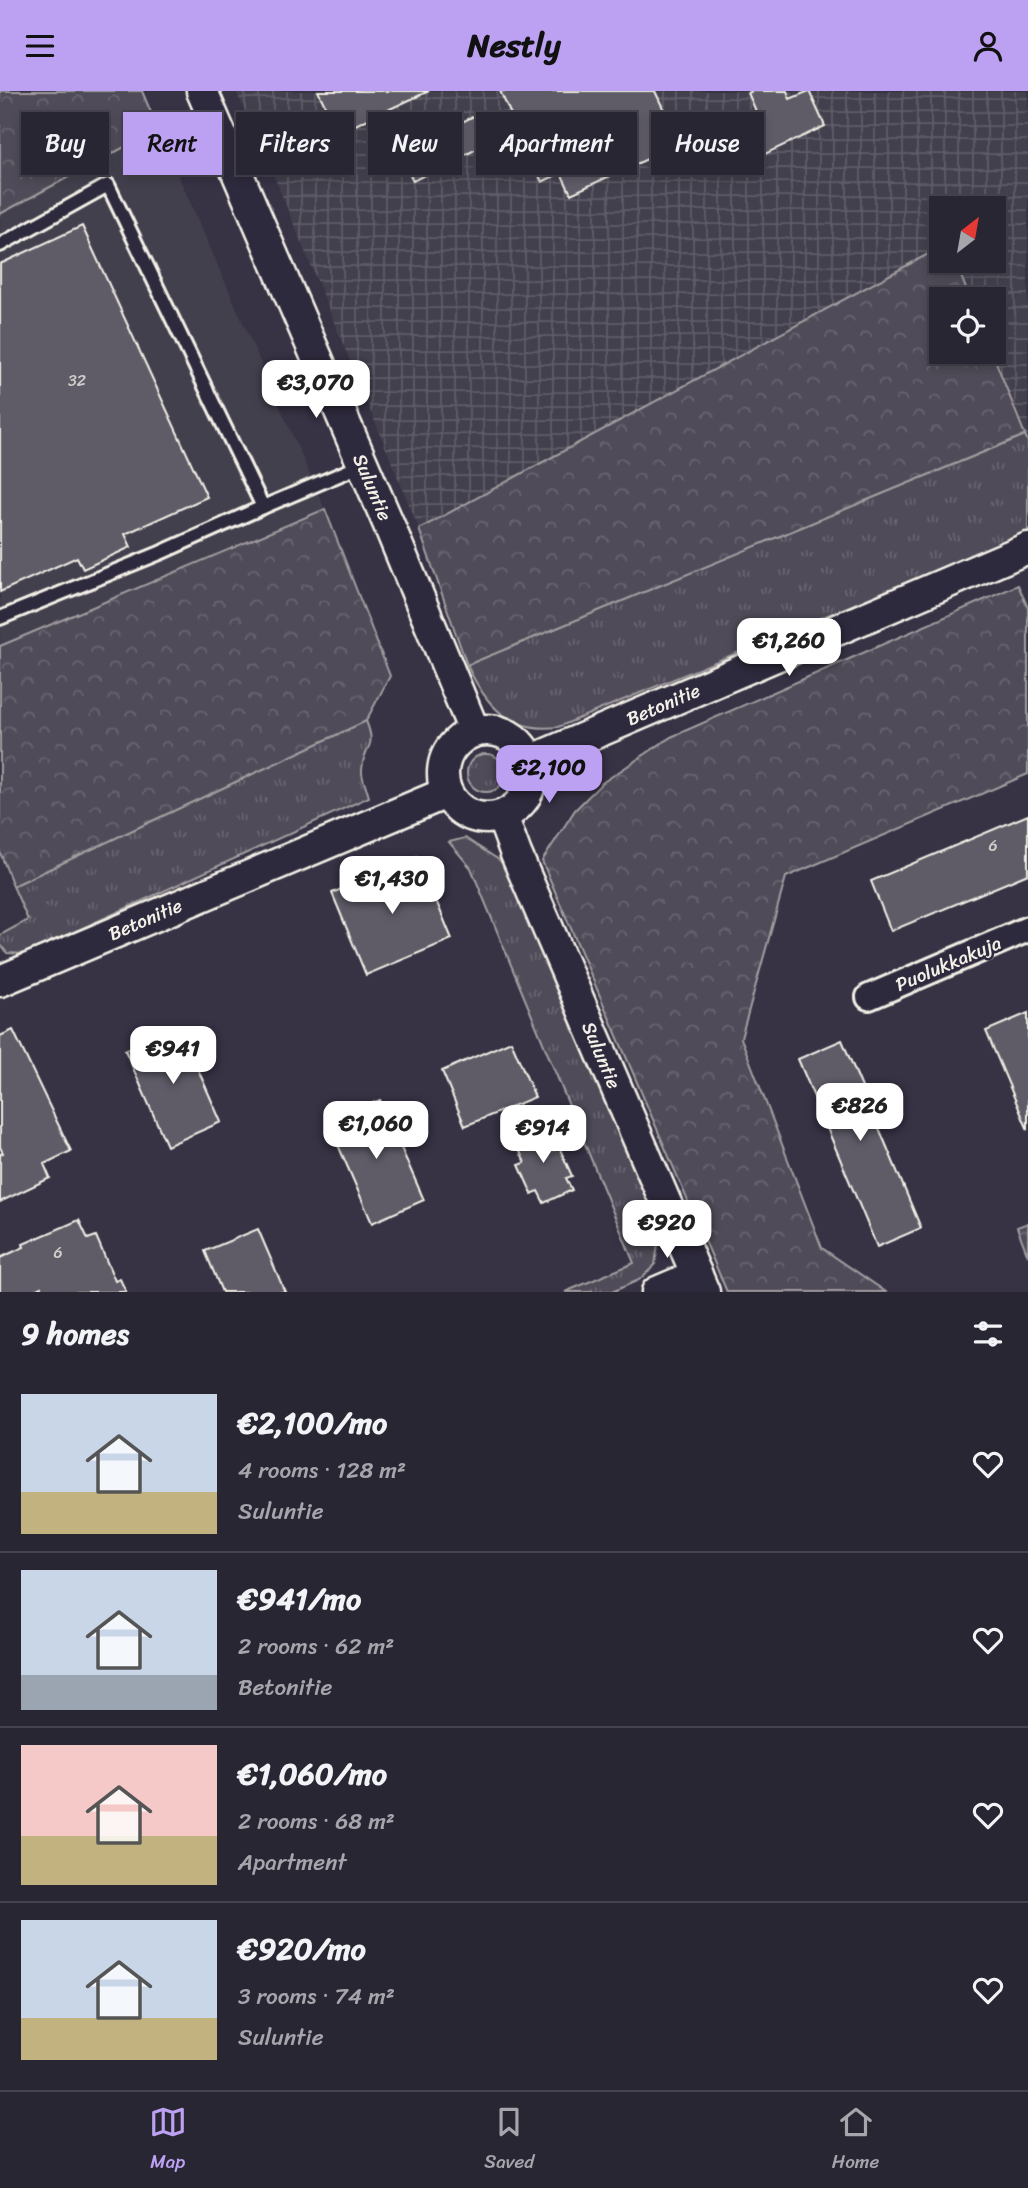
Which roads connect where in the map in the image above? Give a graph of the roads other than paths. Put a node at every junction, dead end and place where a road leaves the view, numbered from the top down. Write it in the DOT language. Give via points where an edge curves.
graph roads {
  1 [pos="202,91"];
  2 [pos="0,245"];
  3 [pos="363,464"];
  4 [pos="262,506"];
  5 [pos="1028,548"];
  6 [pos="0,618"];
  7 [pos="474,731"];
  8 [pos="530,761"];
  9 [pos="446,793"];
  10 [pos="502,816"];
  11 [pos="1028,929"];
  12 [pos="0,981"];
  13 [pos="869,997"];
  14 [pos="701,1283"];
  15 [pos="657,1292"];
  1 -- 3 [label="street, Suluntie"];
  2 -- 4 [label="lane" via="108,185"];
  3 -- 4 [label="lane"];
  3 -- 7 [label="street, Suluntie"];
  4 -- 6 [label="lane"];
  5 -- 8 [label="street, Betonitie"];
  7 -- 8 [label="street" via="497,730 518,741"];
  7 -- 9 [label="street" via="453,744 447,756 442,768"];
  8 -- 10 [label="street" via="531,783 521,804"];
  9 -- 10 [label="street" via="460,810 480,819"];
  9 -- 12 [label="street, Betonitie"];
  10 -- 14 [label="street, Suluntie"];
  11 -- 13 [label="street, Puolukkakuja"];
  14 -- 15 [label="street"];
}
